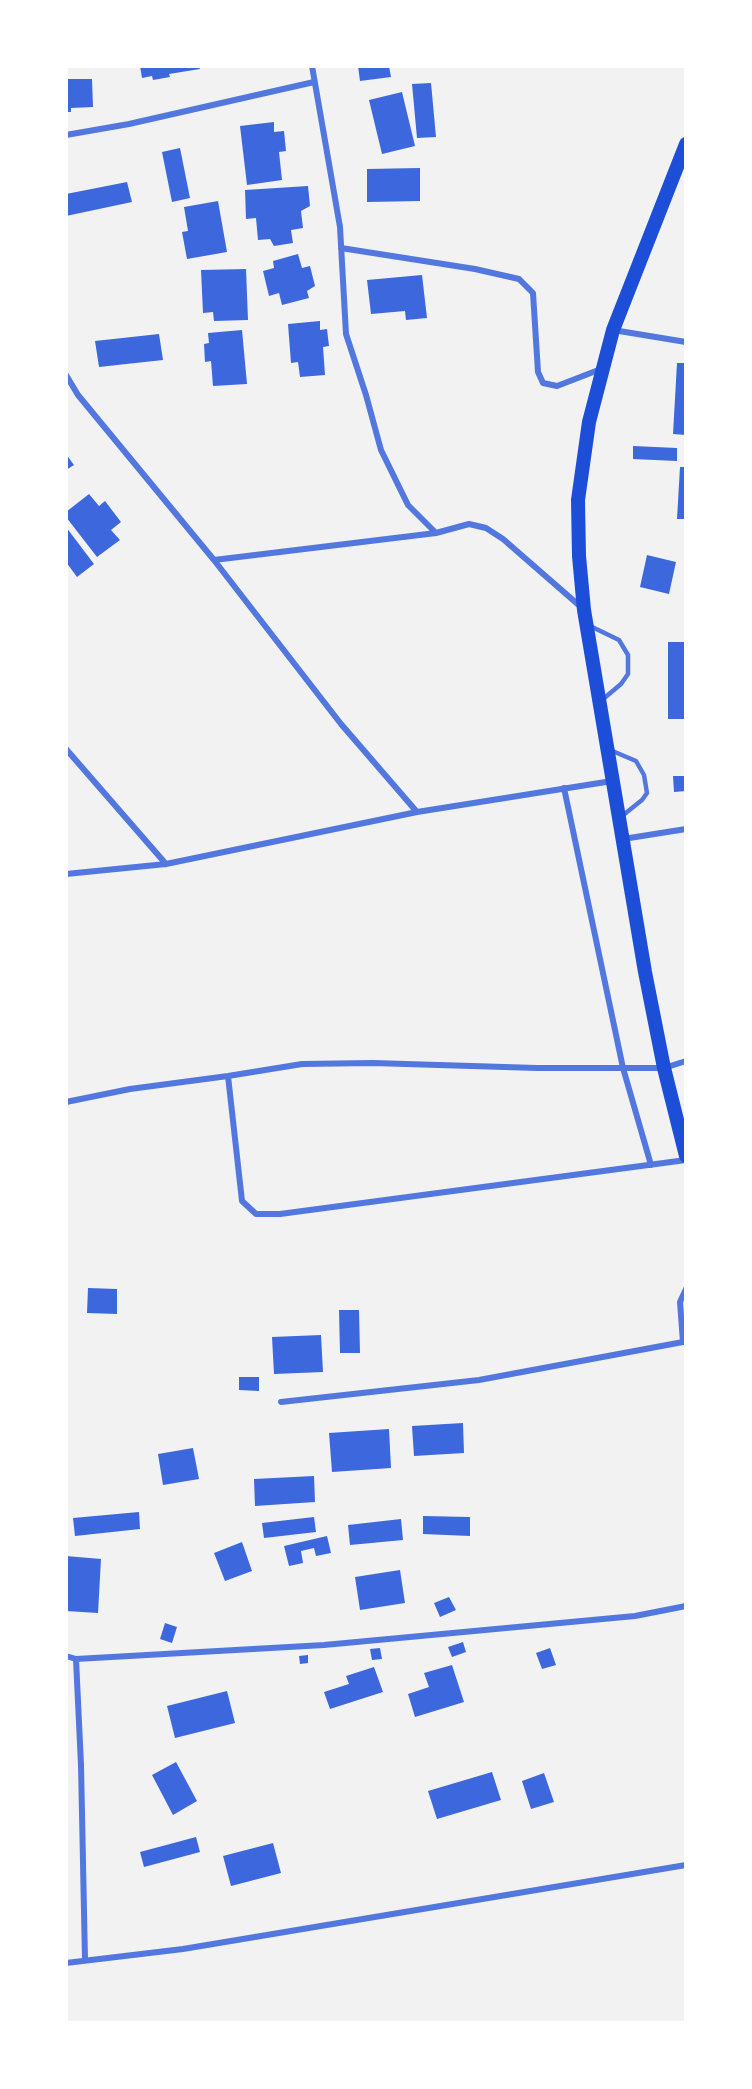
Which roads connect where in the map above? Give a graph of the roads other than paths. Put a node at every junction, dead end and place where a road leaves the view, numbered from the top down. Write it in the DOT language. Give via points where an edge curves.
graph roads {
  1 [pos="312,66"];
  2 [pos="315,82"];
  3 [pos="66,135"];
  4 [pos="686,144"];
  5 [pos="341,248"];
  6 [pos="613,330"];
  7 [pos="686,342"];
  8 [pos="602,369"];
  9 [pos="66,375"];
  10 [pos="436,533"];
  11 [pos="214,560"];
  12 [pos="585,616"];
  13 [pos="599,702"];
  14 [pos="66,749"];
  15 [pos="607,749"];
  16 [pos="612,781"];
  17 [pos="564,789"];
  18 [pos="417,812"];
  19 [pos="619,818"];
  20 [pos="686,829"];
  21 [pos="622,839"];
  22 [pos="166,864"];
  23 [pos="66,874"];
  24 [pos="686,1061"];
  25 [pos="623,1068"];
  26 [pos="664,1068"];
  27 [pos="228,1076"];
  28 [pos="66,1102"];
  29 [pos="686,1158"];
  30 [pos="651,1165"];
  31 [pos="686,1289"];
  32 [pos="685,1344"];
  33 [pos="281,1402"];
  34 [pos="686,1606"];
  35 [pos="66,1656"];
  36 [pos="76,1659"];
  37 [pos="686,1865"];
  38 [pos="86,1960"];
  39 [pos="66,1963"];
  1 -- 2 [label="street"];
  2 -- 3 [label="street"];
  2 -- 5 [label="street"];
  4 -- 6 [label="main road"];
  5 -- 8 [label="street" via="519,279 533,293 538,372 543,383 557,386"];
  5 -- 10 [label="street" via="346,334 381,450 408,505"];
  6 -- 7 [label="street"];
  6 -- 8 [label="main road"];
  8 -- 12 [label="main road" via="589,422 578,500"];
  9 -- 11 [label="street" via="78,395"];
  10 -- 11 [label="street"];
  10 -- 12 [label="street" via="470,524 486,528 503,539"];
  11 -- 18 [label="street" via="341,724"];
  12 -- 13 [label="main road"];
  12 -- 13 [label="lane" via="619,640 628,655 628,674"];
  13 -- 15 [label="main road"];
  14 -- 22 [label="street"];
  15 -- 16 [label="main road"];
  15 -- 19 [label="lane" via="636,761 644,775 647,793"];
  16 -- 17 [label="street"];
  16 -- 19 [label="main road"];
  17 -- 18 [label="street"];
  17 -- 25 [label="street"];
  18 -- 22 [label="street"];
  19 -- 21 [label="main road"];
  20 -- 21 [label="street"];
  21 -- 26 [label="main road"];
  22 -- 23 [label="street"];
  24 -- 26 [label="street"];
  25 -- 26 [label="street"];
  25 -- 27 [label="street" via="302,1064"];
  25 -- 30 [label="street"];
  26 -- 29 [label="main road"];
  27 -- 28 [label="street"];
  27 -- 30 [label="street" via="242,1201 256,1214"];
  29 -- 30 [label="street"];
  31 -- 32 [label="street" via="680,1302"];
  32 -- 33 [label="street" via="479,1380"];
  34 -- 36 [label="street" via="635,1616 324,1646"];
  35 -- 36 [label="street"];
  36 -- 38 [label="street"];
  37 -- 38 [label="street" via="183,1949"];
  38 -- 39 [label="street"];
}
